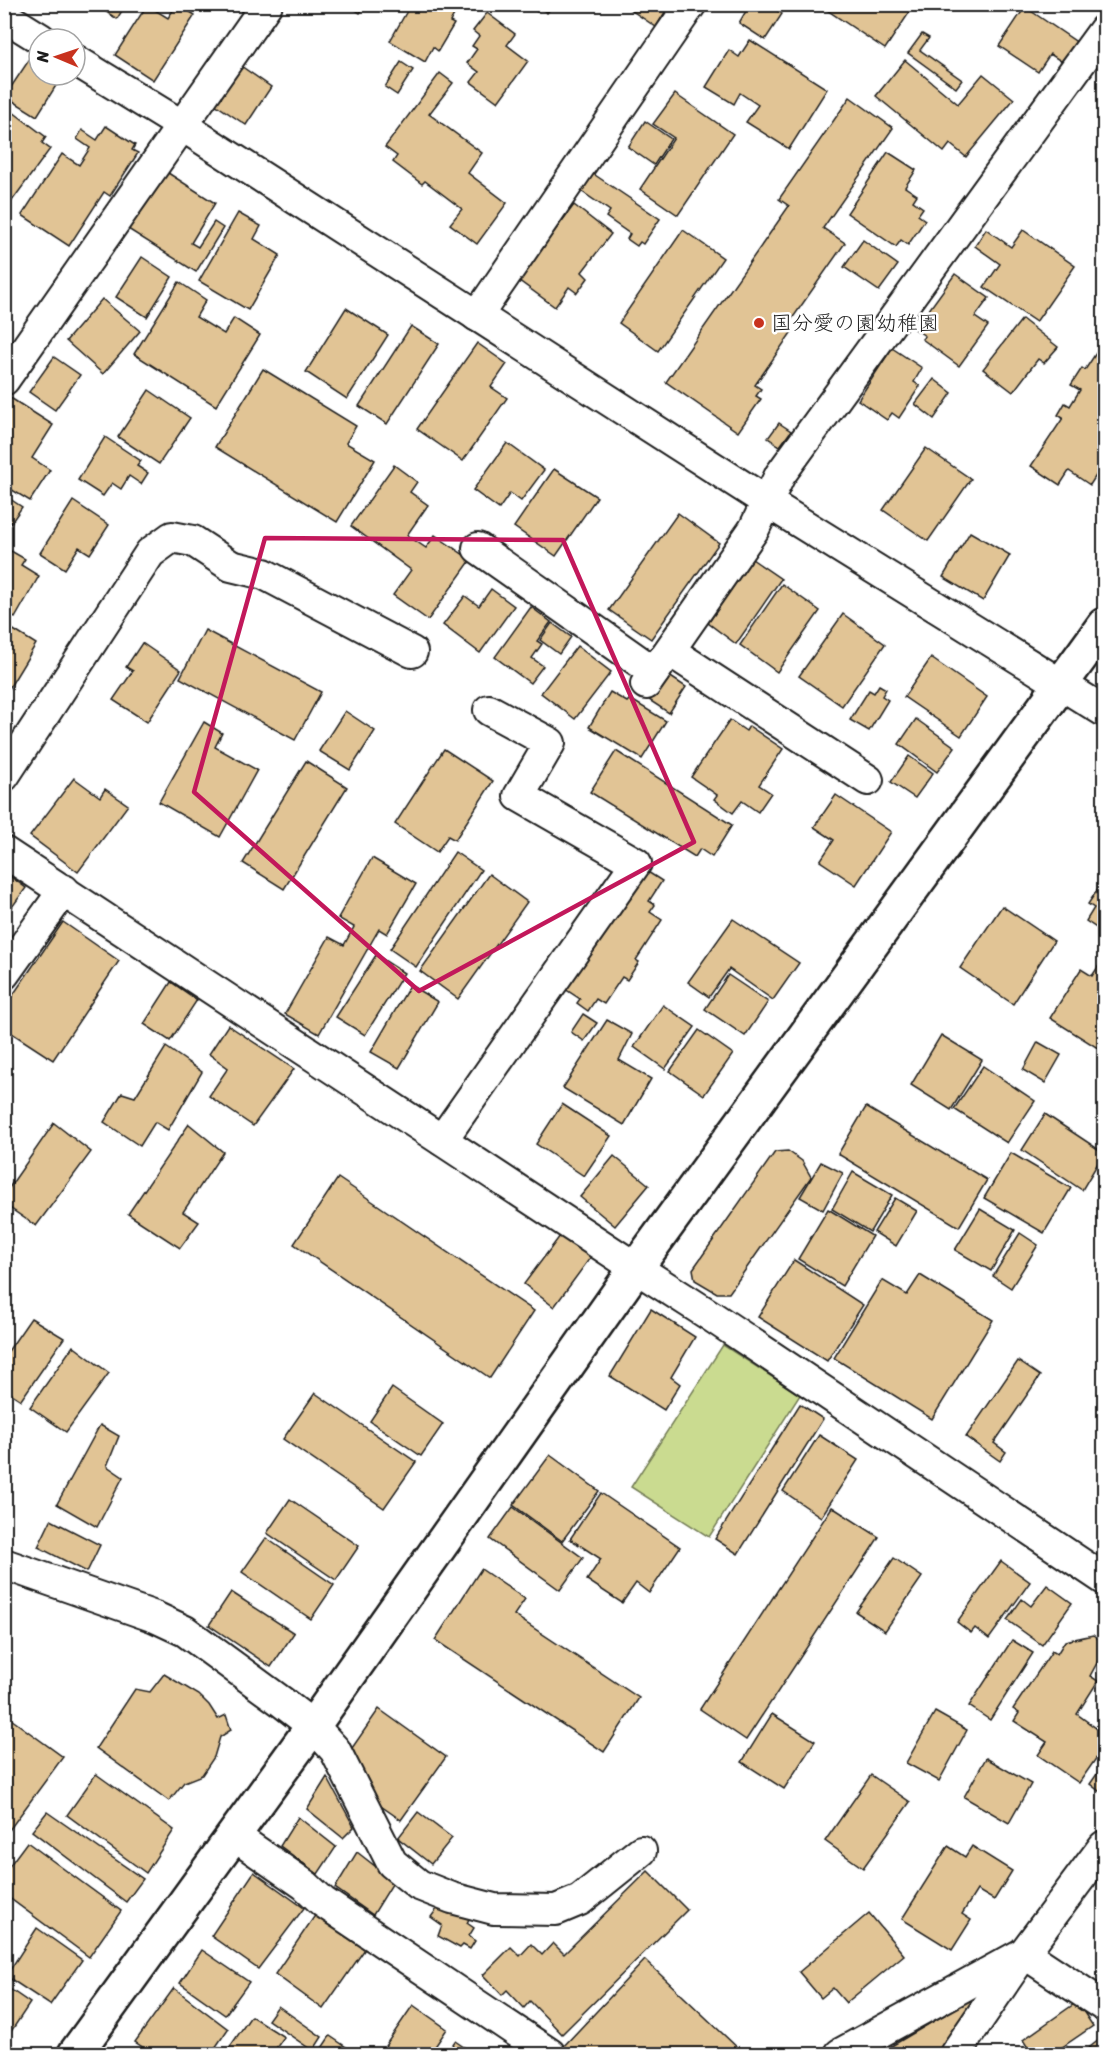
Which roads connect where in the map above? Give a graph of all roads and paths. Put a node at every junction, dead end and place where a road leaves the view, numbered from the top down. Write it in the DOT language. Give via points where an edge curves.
graph roads {
  1 [pos="267,4"];
  2 [pos="691,4"];
  3 [pos="4,16"];
  4 [pos="27,30"];
  5 [pos="1104,30"];
  6 [pos="87,67"];
  7 [pos="181,125"];
  8 [pos="477,316"];
  9 [pos="4,380"];
  10 [pos="767,502"];
  11 [pos="478,548"];
  12 [pos="1104,625"];
  13 [pos="412,652"];
  14 [pos="657,669"];
  15 [pos="1062,685"];
  16 [pos="489,710"];
  17 [pos="1104,711"];
  18 [pos="4,776"];
  19 [pos="868,780"];
  20 [pos="4,852"];
  21 [pos="64,890"];
  22 [pos="4,974"];
  23 [pos="442,1140"];
  24 [pos="636,1268"];
  25 [pos="4,1564"];
  26 [pos="1104,1579"];
  27 [pos="313,1726"];
  28 [pos="233,1835"];
  29 [pos="1104,1846"];
  30 [pos="641,1851"];
  31 [pos="1024,1953"];
  32 [pos="1104,2006"];
  33 [pos="75,2055"];
  34 [pos="550,2055"];
  35 [pos="840,2055"];
  36 [pos="955,2055"];
  1 -- 7 [label="street"];
  2 -- 8 [label="street"];
  3 -- 4 [label="street"];
  5 -- 10 [label="street" via="780,475"];
  6 -- 7 [label="street"];
  7 -- 8 [label="street"];
  7 -- 9 [label="street"];
  8 -- 10 [label="street"];
  10 -- 14 [label="street" via="754,529"];
  10 -- 15 [label="street"];
  11 -- 14 [label="street"];
  12 -- 15 [label="street"];
  13 -- 18 [label="street" via="264,574 231,566 193,541 172,537 150,553"];
  14 -- 19 [label="street"];
  15 -- 17 [label="street"];
  15 -- 24 [label="street"];
  16 -- 23 [label="street" via="549,743 519,796 636,863"];
  20 -- 21 [label="street"];
  21 -- 22 [label="street"];
  21 -- 23 [label="street"];
  23 -- 24 [label="street"];
  24 -- 26 [label="street"];
  24 -- 27 [label="street"];
  25 -- 27 [label="street" via="185,1631"];
  27 -- 28 [label="street"];
  27 -- 30 [label="street" via="335,1750 392,1863 418,1885 444,1895 494,1909 556,1910 580,1899"];
  28 -- 33 [label="street"];
  28 -- 34 [label="street" via="306,1885 323,1902"];
  29 -- 31 [label="street"];
  31 -- 32 [label="street"];
  31 -- 35 [label="street"];
  31 -- 36 [label="street"];
}
